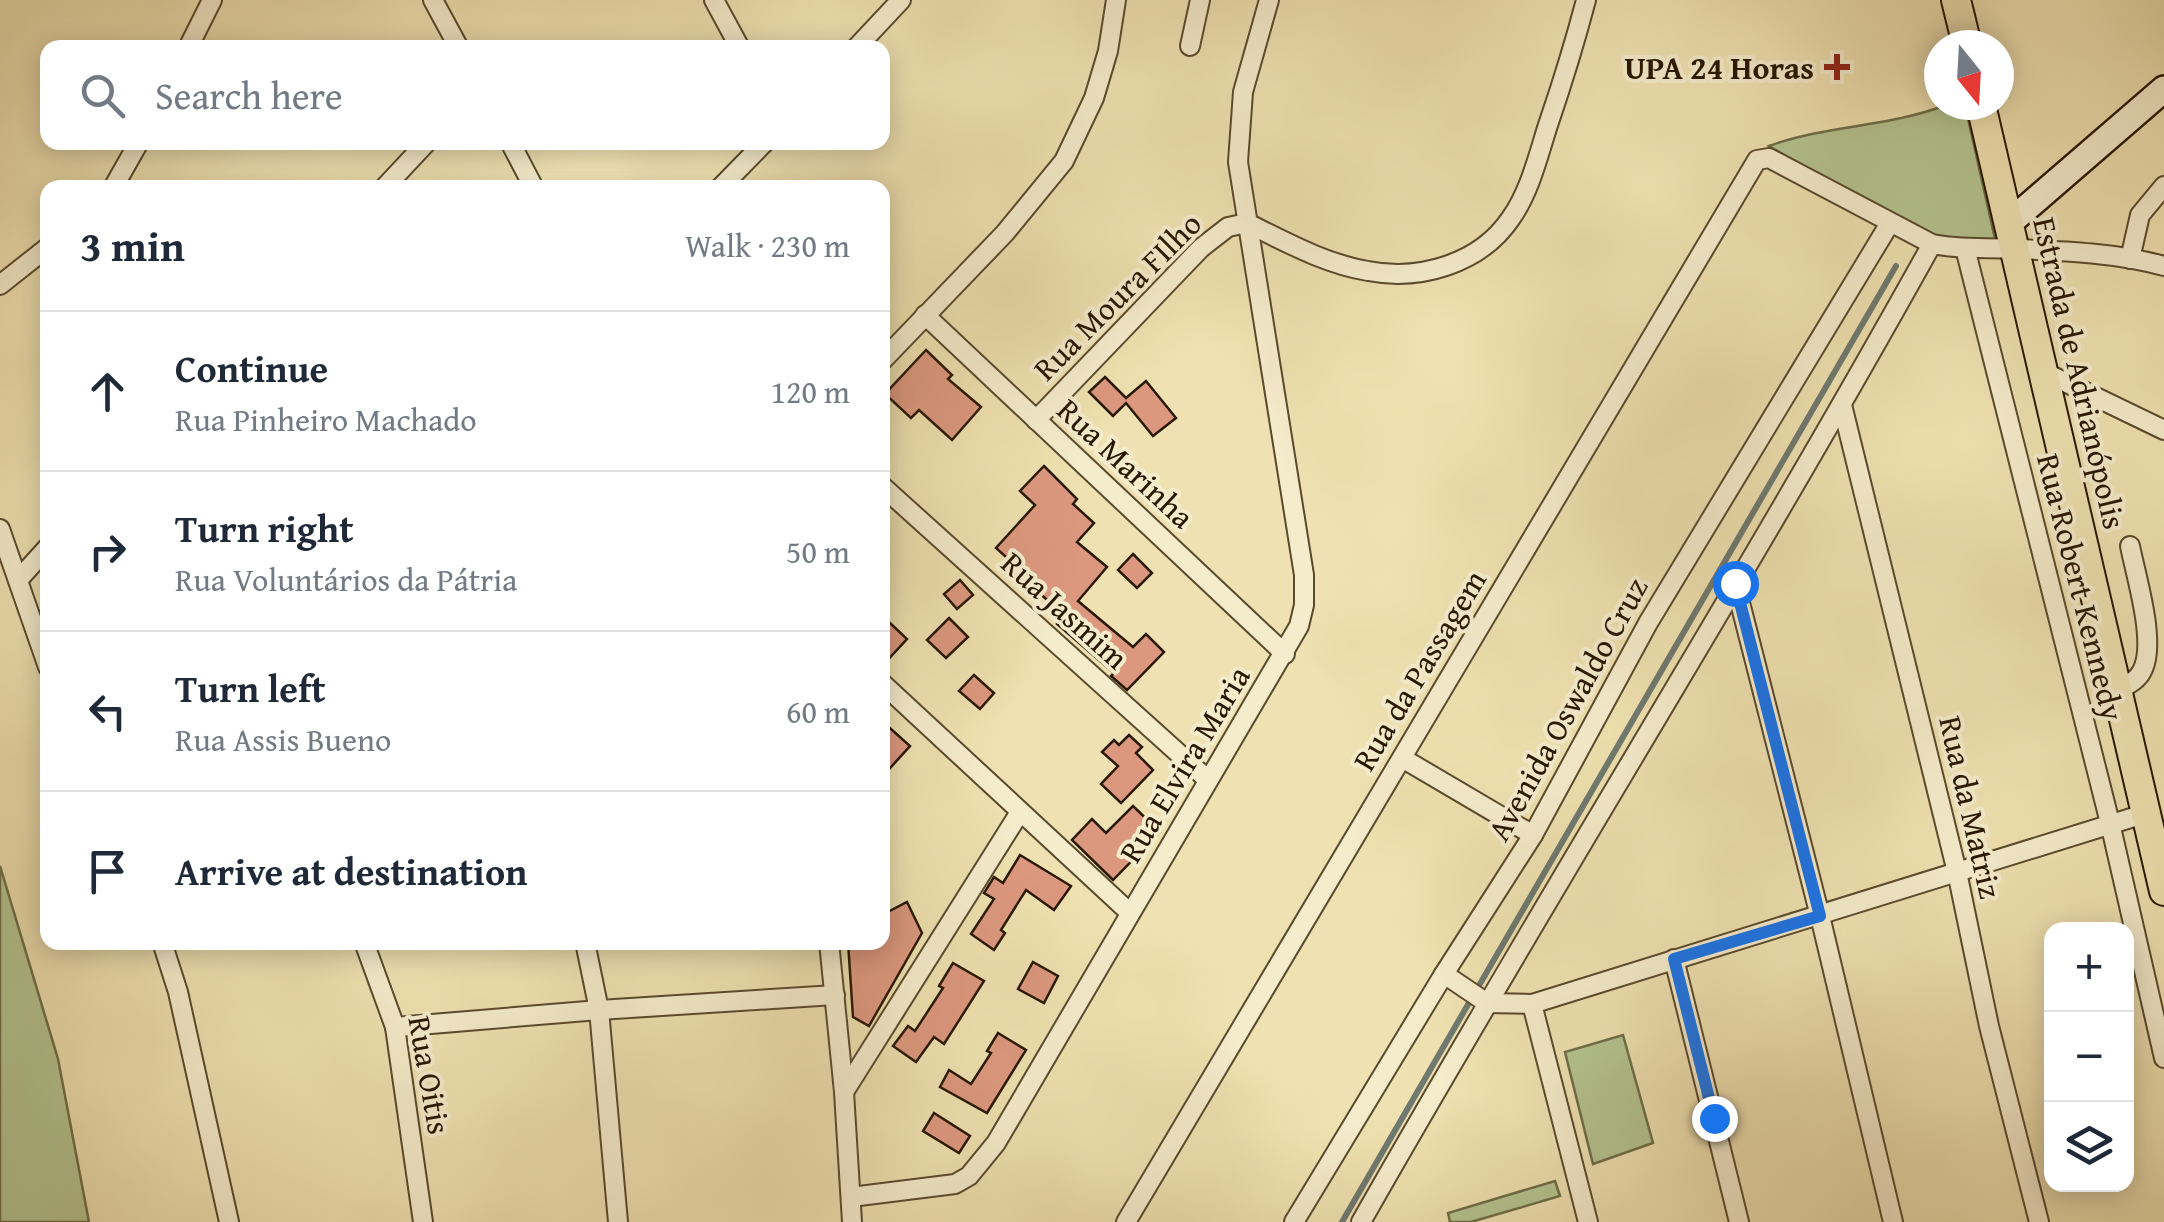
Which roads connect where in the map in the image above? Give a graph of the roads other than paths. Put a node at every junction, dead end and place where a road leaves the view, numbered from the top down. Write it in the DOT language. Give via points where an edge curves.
graph roads {
  1 [pos="212,0"];
  2 [pos="433,0"];
  3 [pos="714,0"];
  4 [pos="1116,0"];
  5 [pos="1200,0"];
  6 [pos="1269,0"];
  7 [pos="1586,0"];
  8 [pos="1956,0"];
  9 [pos="895,3"];
  10 [pos="1963,30"];
  11 [pos="192,40"];
  12 [pos="455,40"];
  13 [pos="736,40"];
  14 [pos="863,40"];
  15 [pos="1190,46"];
  16 [pos="2164,89"];
  17 [pos="1985,120"];
  18 [pos="135,150"];
  19 [pos="420,150"];
  20 [pos="514,150"];
  21 [pos="757,150"];
  22 [pos="119,180"];
  23 [pos="391,180"];
  24 [pos="530,180"];
  25 [pos="728,180"];
  26 [pos="2164,186"];
  27 [pos="1247,223"];
  28 [pos="1895,226"];
  29 [pos="2012,236"];
  30 [pos="1926,241"];
  31 [pos="1965,248"];
  32 [pos="40,254"];
  33 [pos="2130,259"];
  34 [pos="2164,266"];
  35 [pos="0,286"];
  36 [pos="925,315"];
  37 [pos="890,353"];
  38 [pos="2044,372"];
  39 [pos="1842,405"];
  40 [pos="1036,420"];
  41 [pos="2164,430"];
  42 [pos="890,493"];
  43 [pos="2,534"];
  44 [pos="2130,546"];
  45 [pos="40,548"];
  46 [pos="40,555"];
  47 [pos="18,580"];
  48 [pos="1735,583"];
  49 [pos="40,644"];
  50 [pos="1285,654"];
  51 [pos="890,690"];
  52 [pos="2118,690"];
  53 [pos="1402,758"];
  54 [pos="1207,779"];
  55 [pos="1020,812"];
  56 [pos="2146,813"];
  57 [pos="2110,823"];
  58 [pos="1533,834"];
  59 [pos="1957,872"];
  60 [pos="2164,891"];
  61 [pos="1130,912"];
  62 [pos="1820,916"];
  63 [pos="165,950"];
  64 [pos="367,950"];
  65 [pos="587,950"];
  66 [pos="830,950"];
  67 [pos="1674,959"];
  68 [pos="1451,980"];
  69 [pos="835,995"];
  70 [pos="1483,1001"];
  71 [pos="1532,1004"];
  72 [pos="600,1010"];
  73 [pos="395,1027"];
  74 [pos="2164,1058"];
  75 [pos="844,1092"];
  76 [pos="851,1198"];
  77 [pos="1587,1216"];
  78 [pos="229,1222"];
  79 [pos="423,1222"];
  80 [pos="618,1222"];
  81 [pos="852,1222"];
  82 [pos="1126,1222"];
  83 [pos="1294,1222"];
  84 [pos="1361,1222"];
  85 [pos="1739,1222"];
  86 [pos="1893,1222"];
  87 [pos="2039,1222"];
  1 -- 11 [label="street"];
  2 -- 12 [label="street"];
  3 -- 13 [label="street"];
  4 -- 36 [label="street" via="1094,98 1064,162"];
  5 -- 15 [label="street"];
  6 -- 27 [label="street, Rua Elvira Maria" via="1237,137"];
  7 -- 27 [label="street" via="1529,184 1511,219 1483,248 1404,276 1321,258"];
  8 -- 10 [label="main road"];
  9 -- 14 [label="street"];
  16 -- 29 [label="street"];
  17 -- 29 [label="main road, Estrada de Adrianópolis"];
  18 -- 22 [label="street"];
  19 -- 23 [label="street"];
  20 -- 24 [label="street"];
  21 -- 25 [label="street"];
  26 -- 33 [label="street" via="2140,215"];
  27 -- 40 [label="street, Rua Moura FIlho" via="1228,227 1201,248"];
  27 -- 50 [label="street, Rua Elvira Maria" via="1304,576 1299,626"];
  28 -- 30 [label="street"];
  28 -- 53 [label="street, Rua da Passagem" via="1768,158 1752,166"];
  28 -- 58 [label="street, Avenida Oswaldo Cruz" via="1648,623"];
  29 -- 31 [label="street"];
  29 -- 33 [label="street"];
  29 -- 38 [label="main road, Estrada de Adrianópolis"];
  30 -- 31 [label="street"];
  30 -- 39 [label="street"];
  31 -- 57 [label="street, Rua Robert Kennedy"];
  32 -- 35 [label="street"];
  33 -- 34 [label="street"];
  36 -- 37 [label="street"];
  36 -- 40 [label="street, Rua Marinha"];
  38 -- 41 [label="street"];
  38 -- 52 [label="main road, Estrada de Adrianópolis"];
  39 -- 48 [label="street"];
  39 -- 59 [label="street, Rua da Matriz"];
  40 -- 50 [label="street, Rua Marinha"];
  42 -- 54 [label="street, Rua Jasmim"];
  43 -- 45 [label="street"];
  43 -- 47 [label="street"];
  44 -- 52 [label="street" via="2146,650 2143,670"];
  46 -- 47 [label="street"];
  47 -- 49 [label="street"];
  48 -- 62 [label="street"];
  48 -- 70 [label="street"];
  50 -- 54 [label="street, Rua Elvira Maria"];
  51 -- 55 [label="street"];
  52 -- 56 [label="main road, Estrada de Adrianópolis"];
  53 -- 58 [label="street"];
  53 -- 82 [label="street, Rua da Passagem"];
  54 -- 61 [label="street, Rua Elvira Maria"];
  55 -- 61 [label="street"];
  55 -- 75 [label="street"];
  56 -- 57 [label="street"];
  56 -- 60 [label="main road, Estrada de Adrianópolis"];
  57 -- 59 [label="street"];
  57 -- 74 [label="street, Rua Robert Kennedy"];
  58 -- 68 [label="street, Avenida Oswaldo Cruz"];
  59 -- 62 [label="street"];
  59 -- 87 [label="street, Rua da Matriz"];
  61 -- 76 [label="street, Rua Elvira Maria" via="981,1163 955,1184"];
  62 -- 67 [label="street"];
  62 -- 86 [label="street"];
  63 -- 78 [label="street"];
  64 -- 73 [label="street, Rua Oitis"];
  65 -- 72 [label="street"];
  66 -- 69 [label="street"];
  67 -- 71 [label="street"];
  67 -- 85 [label="street"];
  68 -- 70 [label="street"];
  68 -- 83 [label="street, Avenida Oswaldo Cruz"];
  69 -- 72 [label="street"];
  69 -- 75 [label="street"];
  70 -- 71 [label="street"];
  70 -- 84 [label="street"];
  71 -- 77 [label="street"];
  72 -- 73 [label="street"];
  72 -- 80 [label="street"];
  73 -- 79 [label="street, Rua Oitis"];
  75 -- 76 [label="street"];
  76 -- 81 [label="street"];
}
